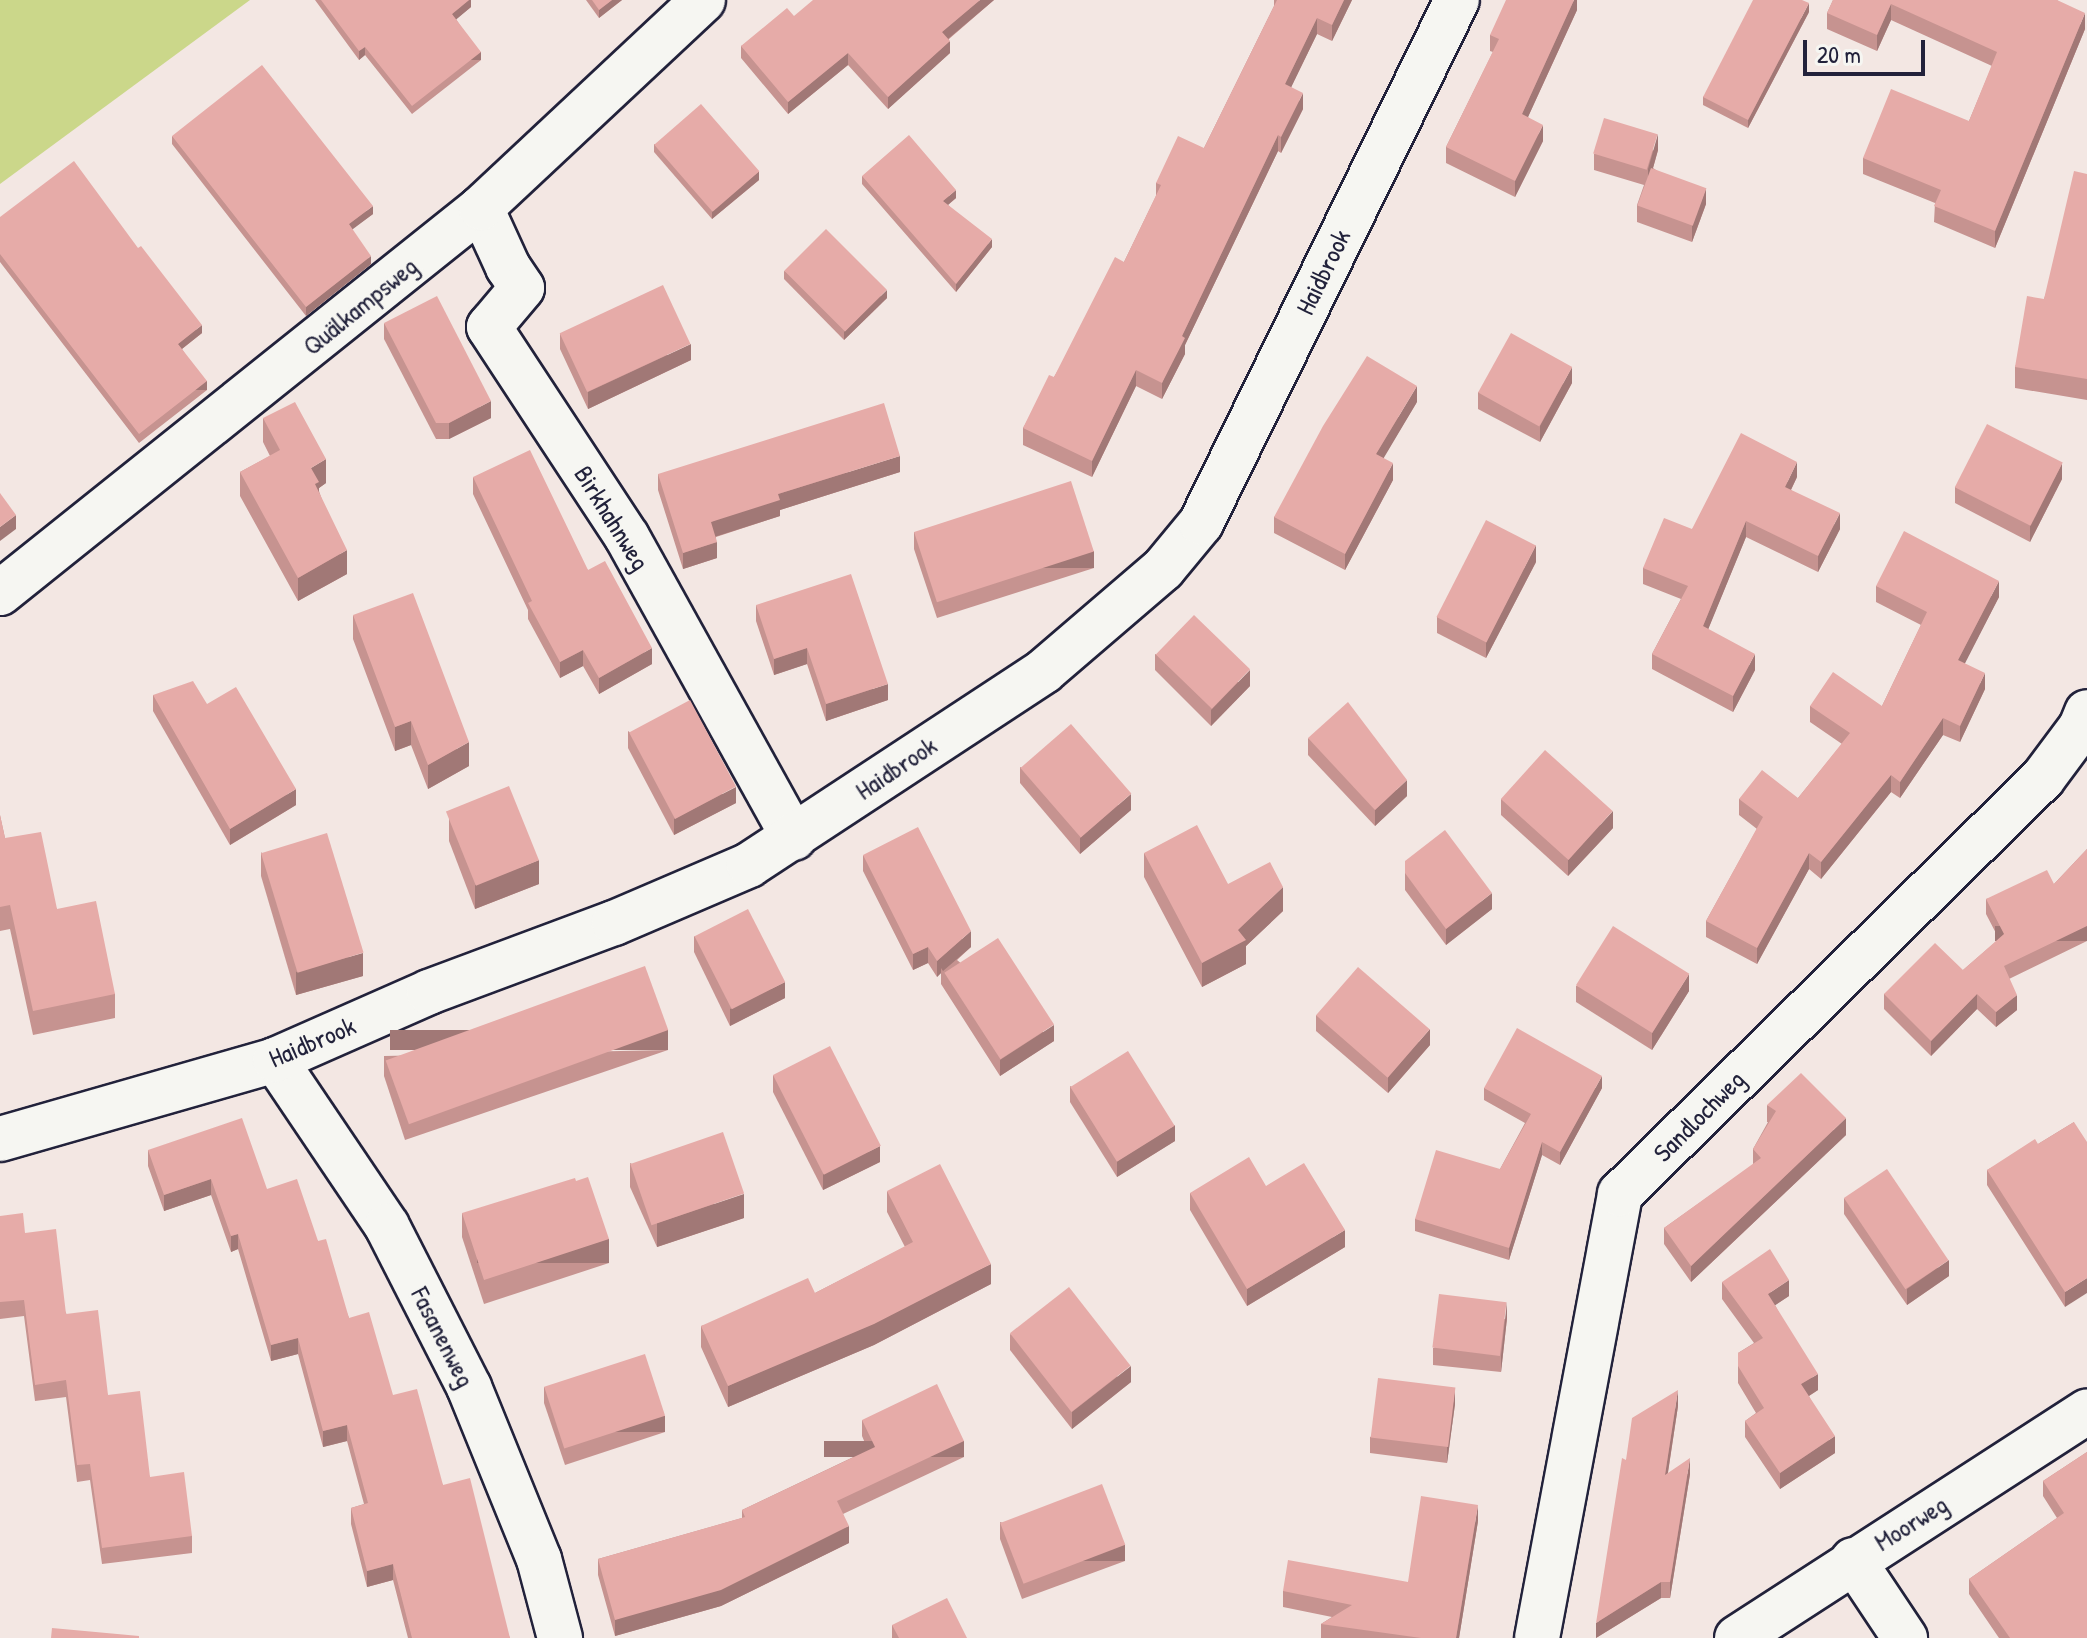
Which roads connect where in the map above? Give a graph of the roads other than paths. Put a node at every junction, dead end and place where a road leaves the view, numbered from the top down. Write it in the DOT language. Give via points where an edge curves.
graph roads {
  1 [pos="703,0"];
  2 [pos="1457,0"];
  3 [pos="481,208"];
  4 [pos="0,593"];
  5 [pos="2087,712"];
  6 [pos="794,838"];
  7 [pos="275,1060"];
  8 [pos="0,1139"];
  9 [pos="2087,1412"];
  10 [pos="1853,1560"];
  11 [pos="560,1638"];
  12 [pos="1537,1638"];
  13 [pos="1737,1638"];
  14 [pos="1905,1638"];
  1 -- 3 [label="street, Quälkampsweg"];
  2 -- 6 [label="street, Haidbrook" via="1201,523 1163,569 1044,671"];
  3 -- 4 [label="street, Quälkampsweg"];
  3 -- 6 [label="street, Birkhahnweg" via="522,288 489,327 627,537"];
  5 -- 12 [label="street, Sandlochweg" via="2043,778 1620,1194"];
  6 -- 7 [label="street, Haidbrook" via="749,865 614,923 429,992"];
  7 -- 8 [label="street, Haidbrook"];
  7 -- 11 [label="street, Fasanenweg" via="387,1226 469,1387 539,1559"];
  9 -- 10 [label="street, Moorweg"];
  10 -- 13 [label="street, Moorweg"];
  10 -- 14 [label="street"];
}
